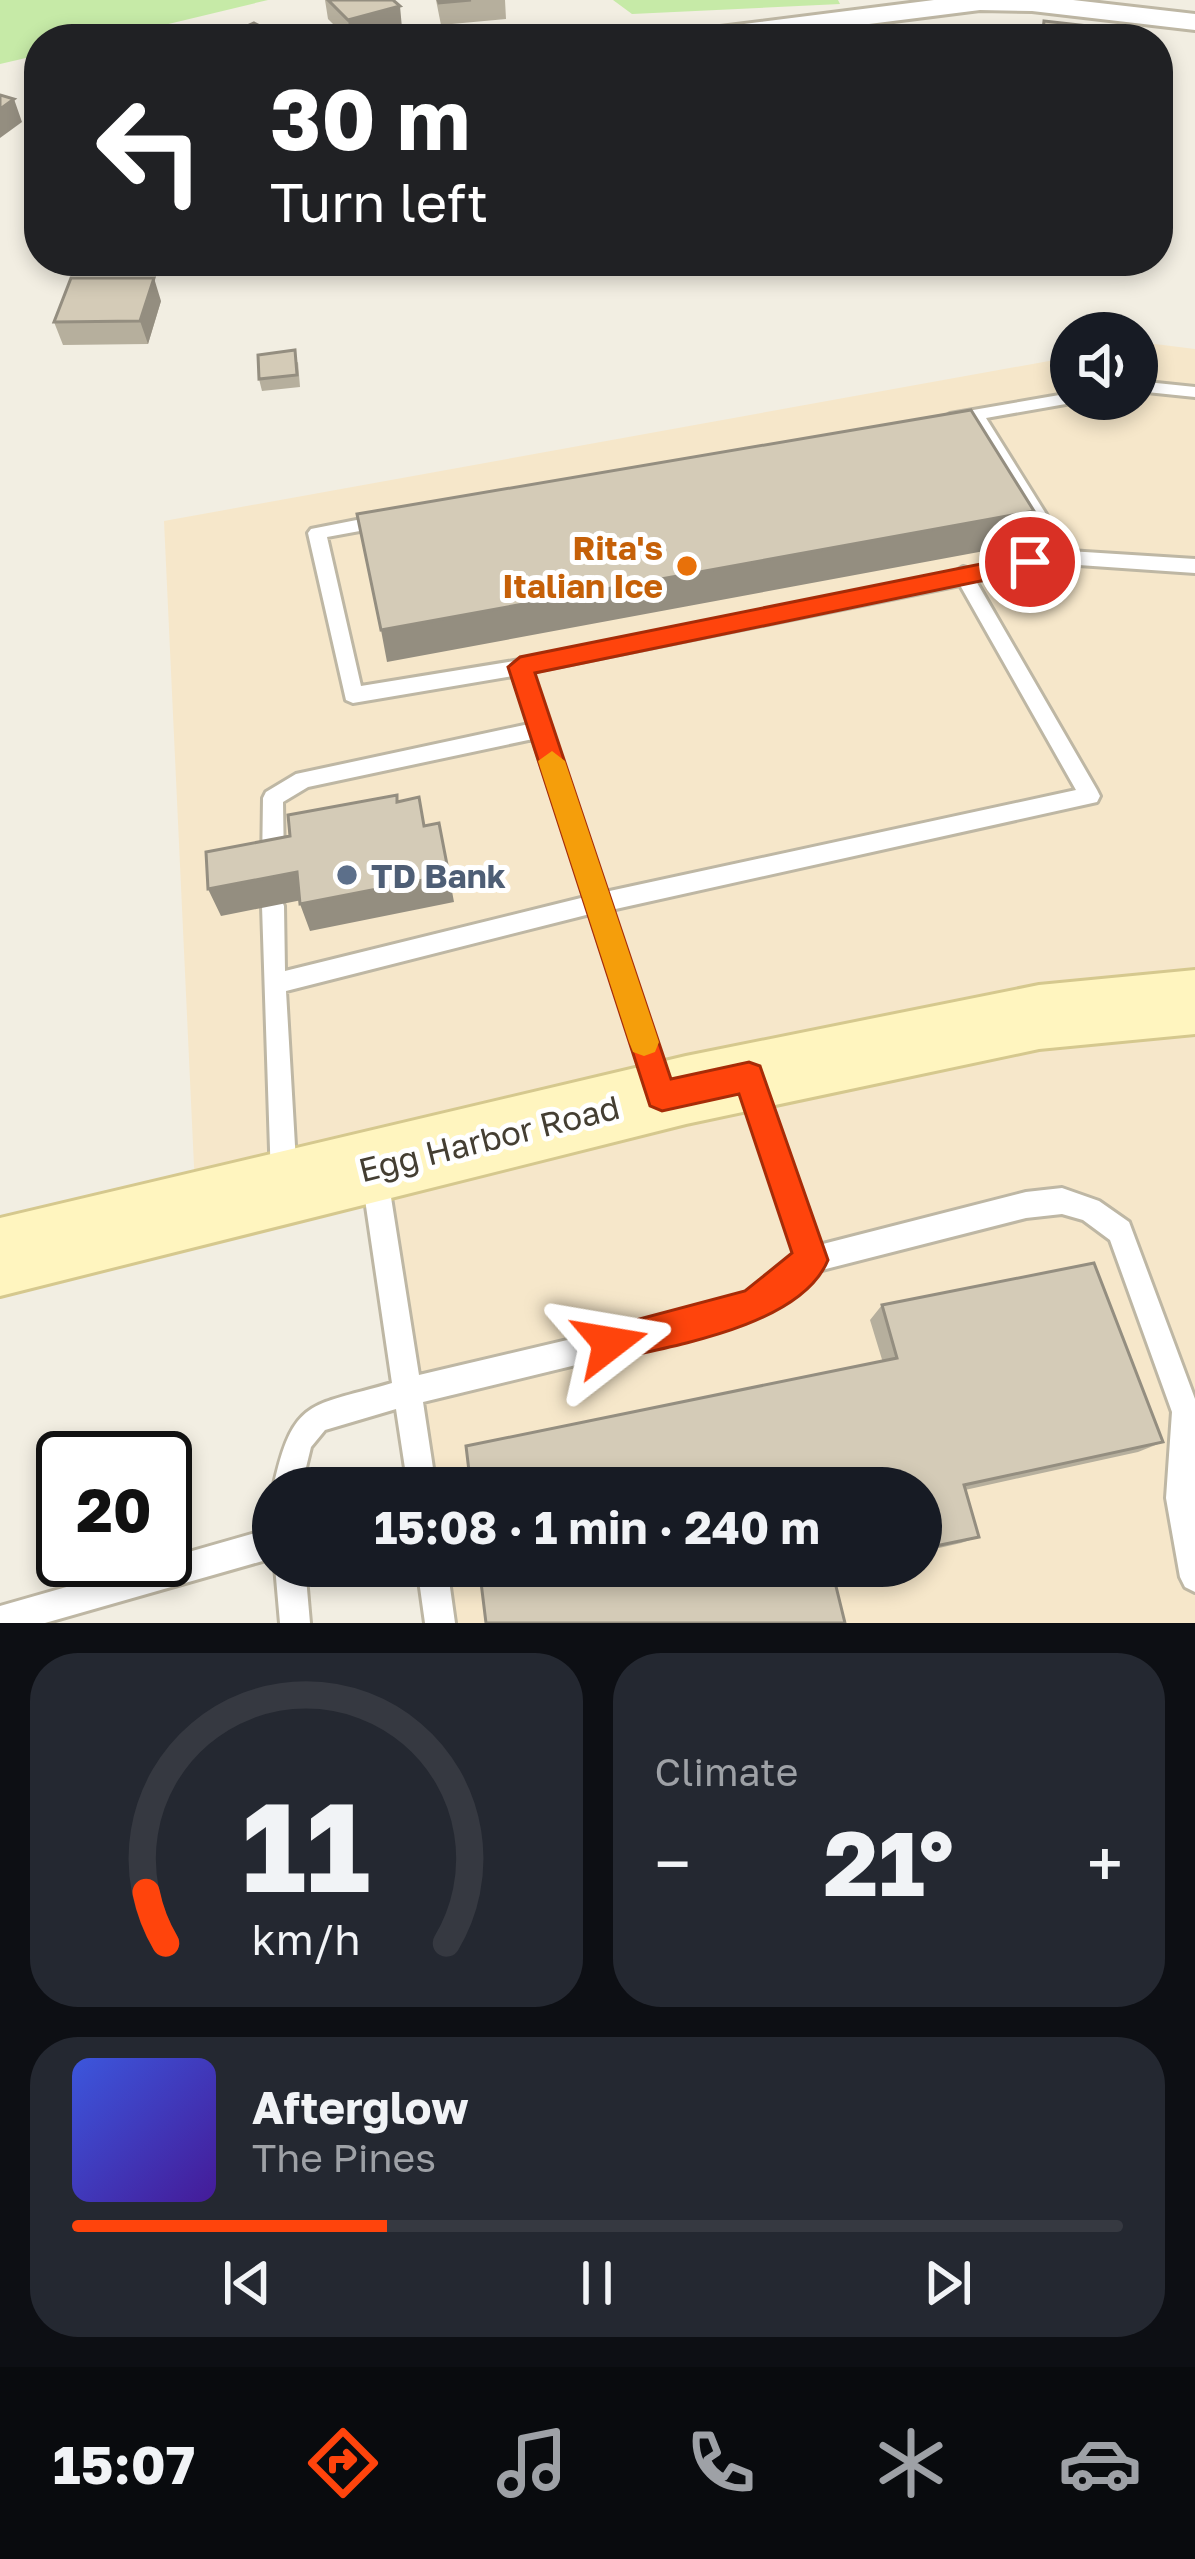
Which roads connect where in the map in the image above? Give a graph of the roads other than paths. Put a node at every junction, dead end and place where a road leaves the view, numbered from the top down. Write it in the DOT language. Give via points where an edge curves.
graph roads {
  1 [pos="1195,22"];
  2 [pos="806,24"];
  3 [pos="1158,388"];
  4 [pos="1195,392"];
  5 [pos="1050,402"];
  6 [pos="976,415"];
  7 [pos="929,423"];
  8 [pos="411,516"];
  9 [pos="1064,556"];
  10 [pos="1195,566"];
  11 [pos="963,574"];
  12 [pos="520,667"];
  13 [pos="541,729"];
  14 [pos="273,870"];
  15 [pos="598,903"];
  16 [pos="273,906"];
  17 [pos="274,984"];
  18 [pos="1195,1002"];
  19 [pos="749,1077"];
  20 [pos="662,1096"];
  21 [pos="373,1166"];
  22 [pos="284,1187"];
  23 [pos="0,1256"];
  24 [pos="811,1260"];
  25 [pos="410,1391"];
  26 [pos="292,1467"];
  27 [pos="419,1467"];
  28 [pos="252,1550"];
  29 [pos="1194,1572"];
  30 [pos="292,1587"];
  31 [pos="435,1587"];
  32 [pos="0,1621"];
  33 [pos="296,1623"];
  34 [pos="440,1623"];
  1 -- 2 [label="street" via="980,2"];
  3 -- 4 [label="lane"];
  5 -- 6 [label="lane"];
  6 -- 7 [label="lane"];
  6 -- 9 [label="lane"];
  8 -- 12 [label="lane" via="317,532 353,695"];
  9 -- 10 [label="lane"];
  9 -- 11 [label="lane"];
  11 -- 12 [label="lane"];
  11 -- 15 [label="lane" via="1090,796"];
  12 -- 13 [label="lane"];
  13 -- 14 [label="lane" via="303,780 273,798"];
  13 -- 15 [label="lane"];
  15 -- 17 [label="lane"];
  15 -- 20 [label="lane"];
  16 -- 17 [label="lane"];
  17 -- 22 [label="lane"];
  18 -- 19 [label="main road, Egg Harbor Road" via="1039,1017"];
  19 -- 20 [label="main road, Egg Harbor Road"];
  19 -- 24 [label="lane"];
  20 -- 21 [label="main road, Egg Harbor Road"];
  21 -- 22 [label="main road, Egg Harbor Road"];
  21 -- 25 [label="lane"];
  22 -- 23 [label="main road, Egg Harbor Road"];
  24 -- 25 [label="lane" via="756,1304 724,1316"];
  24 -- 29 [label="lane" via="1062,1201 1120,1231 1186,1412 1180,1498"];
  25 -- 26 [label="lane" via="316,1418"];
  25 -- 27 [label="lane"];
  28 -- 32 [label="lane"];
  30 -- 33 [label="lane"];
  31 -- 34 [label="lane"];
}
